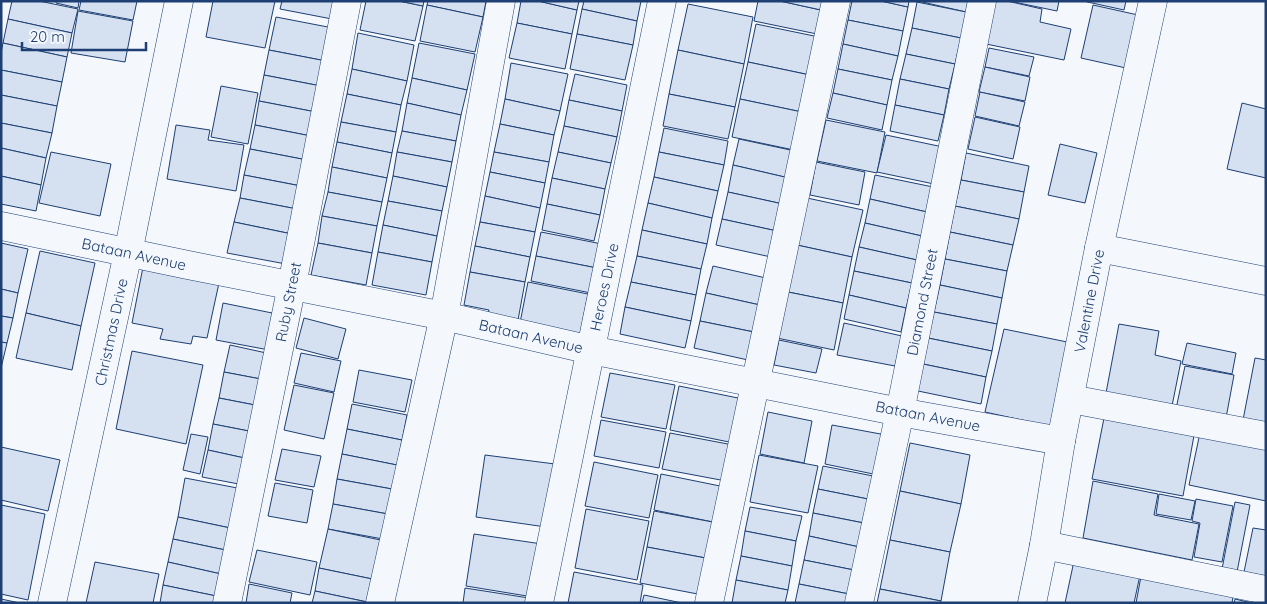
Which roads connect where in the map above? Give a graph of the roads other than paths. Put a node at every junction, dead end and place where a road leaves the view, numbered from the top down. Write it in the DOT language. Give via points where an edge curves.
graph roads {
  1 [pos="178,1"];
  2 [pos="347,1"];
  3 [pos="501,1"];
  4 [pos="662,1"];
  5 [pos="836,1"];
  6 [pos="982,1"];
  7 [pos="1153,1"];
  8 [pos="1,226"];
  9 [pos="1099,248"];
  10 [pos="128,253"];
  11 [pos="1266,281"];
  12 [pos="292,285"];
  13 [pos="444,316"];
  14 [pos="591,350"];
  15 [pos="755,382"];
  16 [pos="1071,399"];
  17 [pos="900,412"];
  18 [pos="1266,436"];
  19 [pos="1062,441"];
  20 [pos="1044,545"];
  21 [pos="1266,590"];
  22 [pos="55,601"];
  23 [pos="227,603"];
  24 [pos="380,603"];
  25 [pos="539,603"];
  26 [pos="709,603"];
  27 [pos="859,603"];
  28 [pos="1032,603"];
  1 -- 10 [label="street, Christmas Drive"];
  2 -- 12 [label="street, Ruby Street"];
  3 -- 13 [label="street"];
  4 -- 14 [label="street, Heroes Drive"];
  5 -- 15 [label="street"];
  6 -- 17 [label="street, Diamond Street"];
  7 -- 9 [label="street, Valentine Drive"];
  8 -- 10 [label="street, Bataan Avenue"];
  9 -- 11 [label="street"];
  9 -- 16 [label="street, Valentine Drive"];
  10 -- 12 [label="street, Bataan Avenue"];
  10 -- 22 [label="street, Christmas Drive"];
  12 -- 13 [label="street, Bataan Avenue"];
  12 -- 23 [label="street, Ruby Street"];
  13 -- 14 [label="street, Bataan Avenue"];
  13 -- 24 [label="street"];
  14 -- 15 [label="street, Bataan Avenue"];
  14 -- 25 [label="street, Heroes Drive"];
  15 -- 17 [label="street, Bataan Avenue"];
  15 -- 26 [label="street"];
  16 -- 18 [label="street"];
  16 -- 19 [label="street, Valentine Drive"];
  17 -- 19 [label="street, Bataan Avenue"];
  17 -- 27 [label="street, Diamond Street"];
  19 -- 20 [label="street, Valentine Drive"];
  20 -- 21 [label="street"];
  20 -- 28 [label="street, Valentine Drive"];
}
